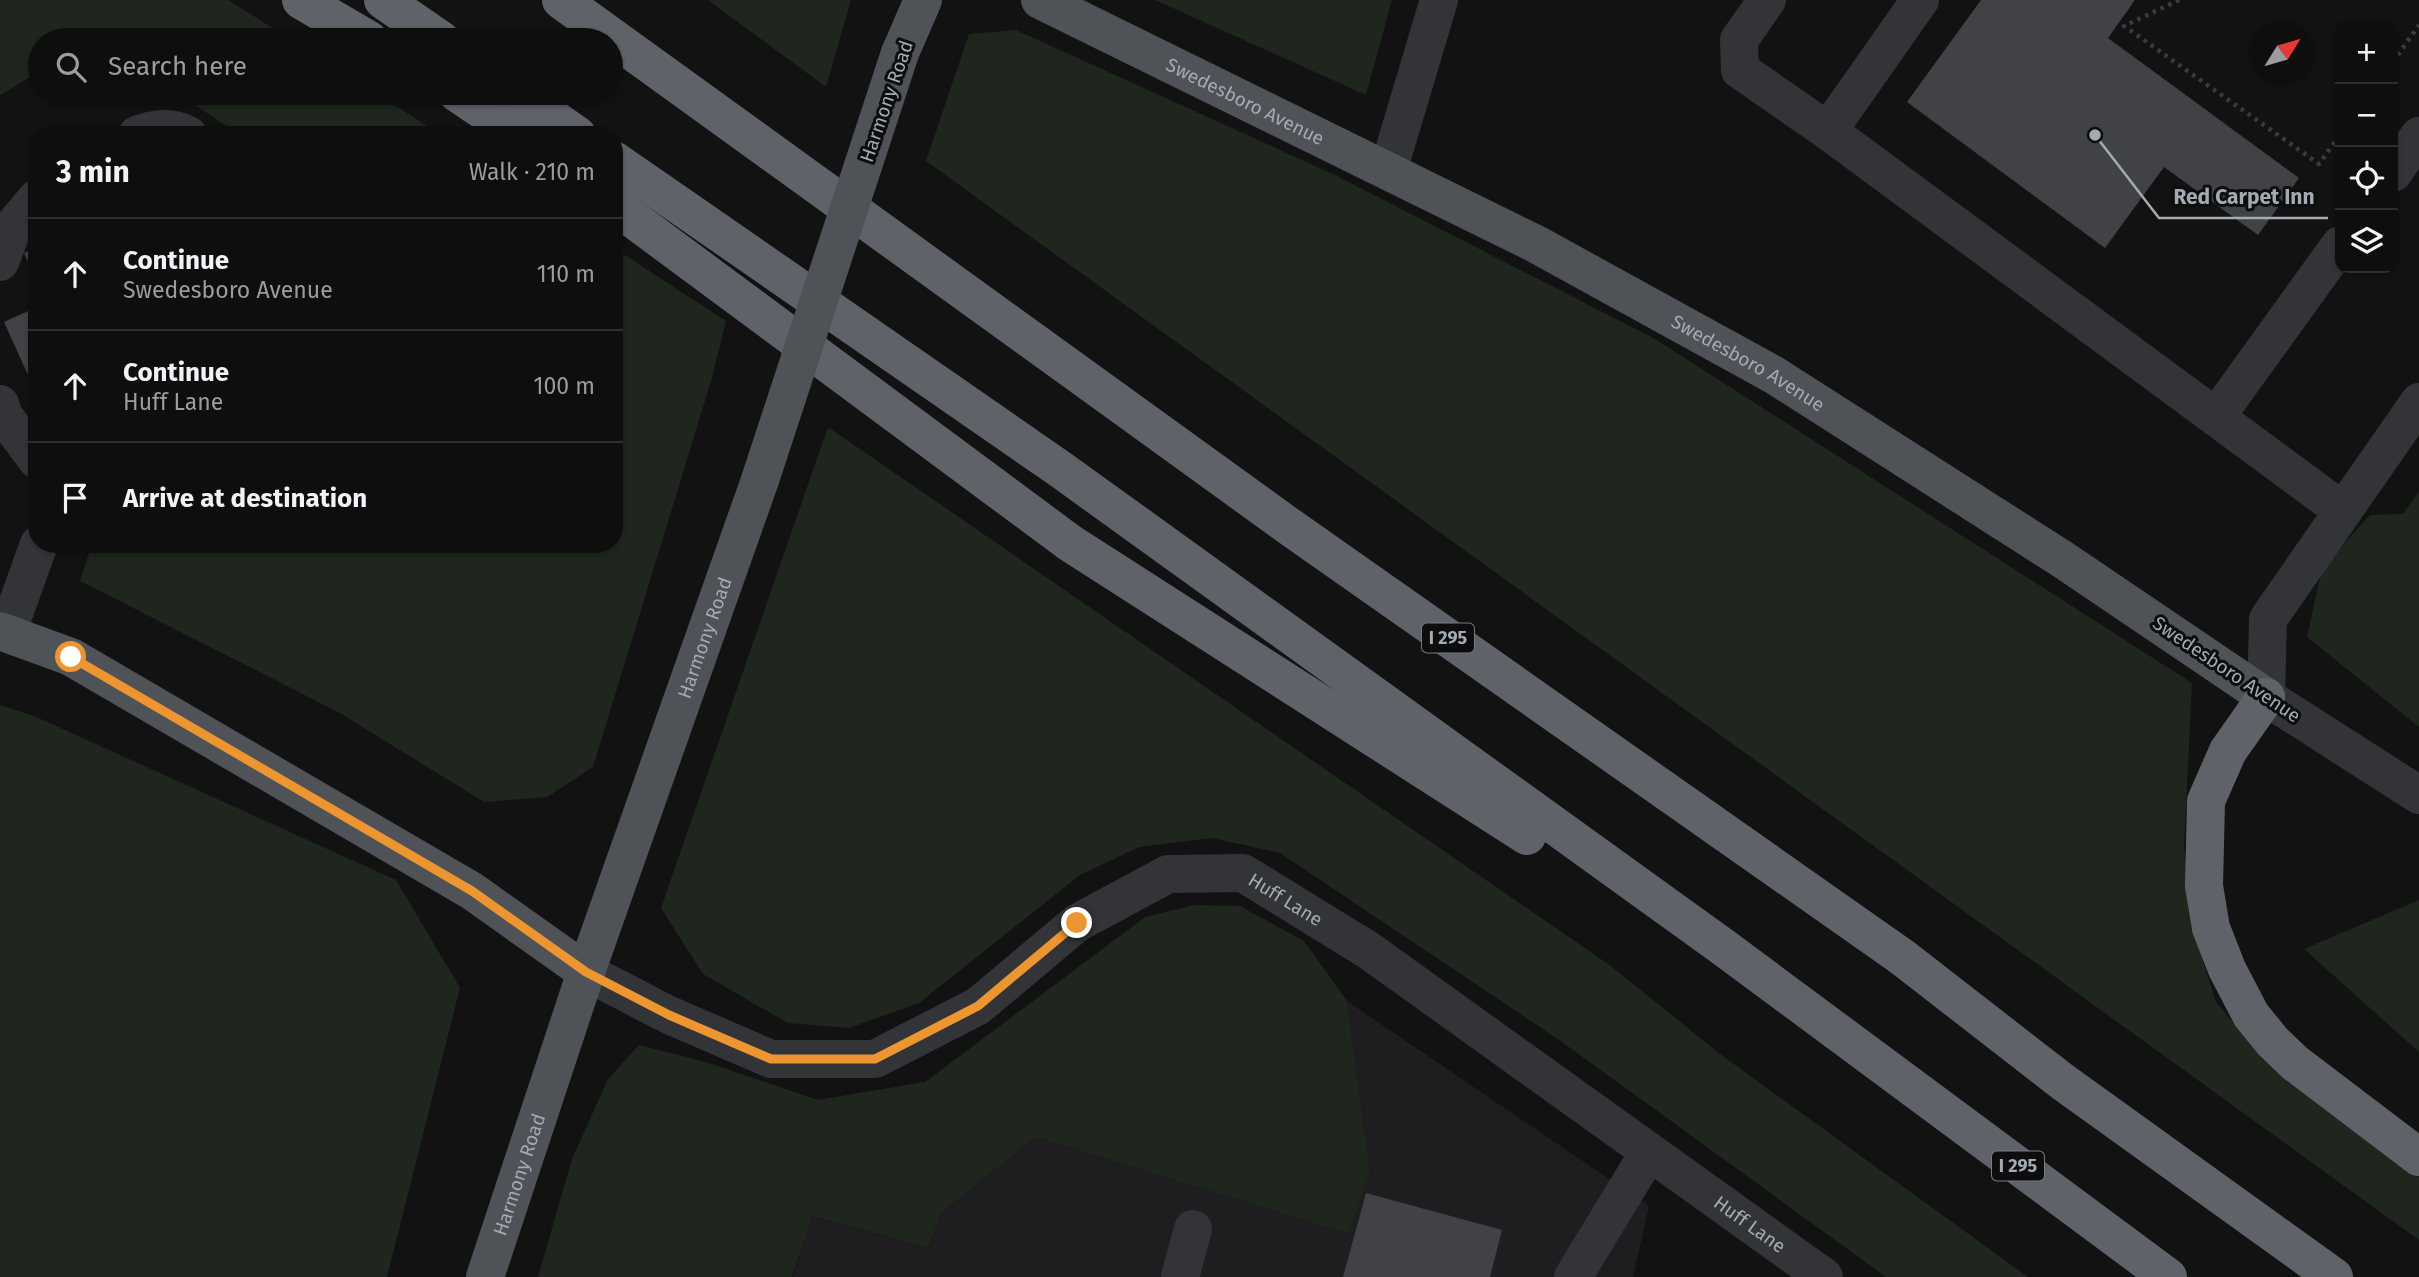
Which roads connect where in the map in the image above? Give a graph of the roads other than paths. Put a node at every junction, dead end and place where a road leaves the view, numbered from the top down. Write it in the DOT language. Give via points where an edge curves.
graph roads {
  1 [pos="301,0"];
  2 [pos="383,0"];
  3 [pos="561,0"];
  4 [pos="923,0"];
  5 [pos="1040,0"];
  6 [pos="1439,0"];
  7 [pos="1767,0"];
  8 [pos="1920,0"];
  9 [pos="349,28"];
  10 [pos="424,28"];
  11 [pos="600,28"];
  12 [pos="623,45"];
  13 [pos="475,105"];
  14 [pos="534,105"];
  15 [pos="506,126"];
  16 [pos="564,126"];
  17 [pos="1828,131"];
  18 [pos="2419,136"];
  19 [pos="623,166"];
  20 [pos="2398,166"];
  21 [pos="1388,171"];
  22 [pos="28,209"];
  23 [pos="623,212"];
  24 [pos="2335,252"];
  25 [pos="0,262"];
  26 [pos="2419,402"];
  27 [pos="0,404"];
  28 [pos="2216,417"];
  29 [pos="28,448"];
  30 [pos="2343,511"];
  31 [pos="35,553"];
  32 [pos="4,632"];
  33 [pos="2266,697"];
  34 [pos="2419,794"];
  35 [pos="586,972"];
  36 [pos="1868,1055"];
  37 [pos="1649,1152"];
  38 [pos="2419,1157"];
  39 [pos="1193,1229"];
  40 [pos="485,1277"];
  41 [pos="1180,1277"];
  42 [pos="1573,1277"];
  43 [pos="1824,1277"];
  44 [pos="2168,1277"];
  45 [pos="2334,1277"];
  1 -- 9 [label="highway"];
  2 -- 10 [label="highway"];
  3 -- 11 [label="highway, I 295"];
  4 -- 35 [label="main road, Harmony Road, bridge" via="900,53 760,480"];
  5 -- 21 [label="main road, Swedesboro Avenue"];
  6 -- 21 [label="street"];
  7 -- 17 [label="street" via="1740,40 1740,70"];
  8 -- 17 [label="street"];
  12 -- 45 [label="highway, I 295" via="1290,527 1902,957 2063,1082"];
  13 -- 15 [label="highway"];
  14 -- 16 [label="highway"];
  17 -- 28 [label="street"];
  18 -- 20 [label="street"];
  19 -- 36 [label="highway, I 295" via="1071,477"];
  21 -- 33 [label="main road, Swedesboro Avenue" via="1536,244 1774,375 2062,559"];
  22 -- 25 [label="street" via="14,225"];
  23 -- 36 [label="highway" via="1070,543"];
  24 -- 28 [label="street"];
  26 -- 30 [label="street"];
  27 -- 29 [label="street"];
  28 -- 30 [label="street"];
  30 -- 33 [label="street" via="2268,619"];
  31 -- 32 [label="street"];
  32 -- 35 [label="main road" via="71,657 472,891"];
  33 -- 34 [label="street, Swedesboro Avenue"];
  33 -- 38 [label="highway" via="2228,751 2206,801 2204,886 2211,928 2251,1015 2273,1042"];
  35 -- 37 [label="street, Huff Lane" via="669,1015 771,1059 875,1059 978,1006 1077,923 1168,874 1243,873 1368,950"];
  35 -- 40 [label="main road, Harmony Road"];
  36 -- 44 [label="highway, I 295"];
  37 -- 42 [label="street"];
  37 -- 43 [label="street, Huff Lane"];
  39 -- 41 [label="street"];
}
